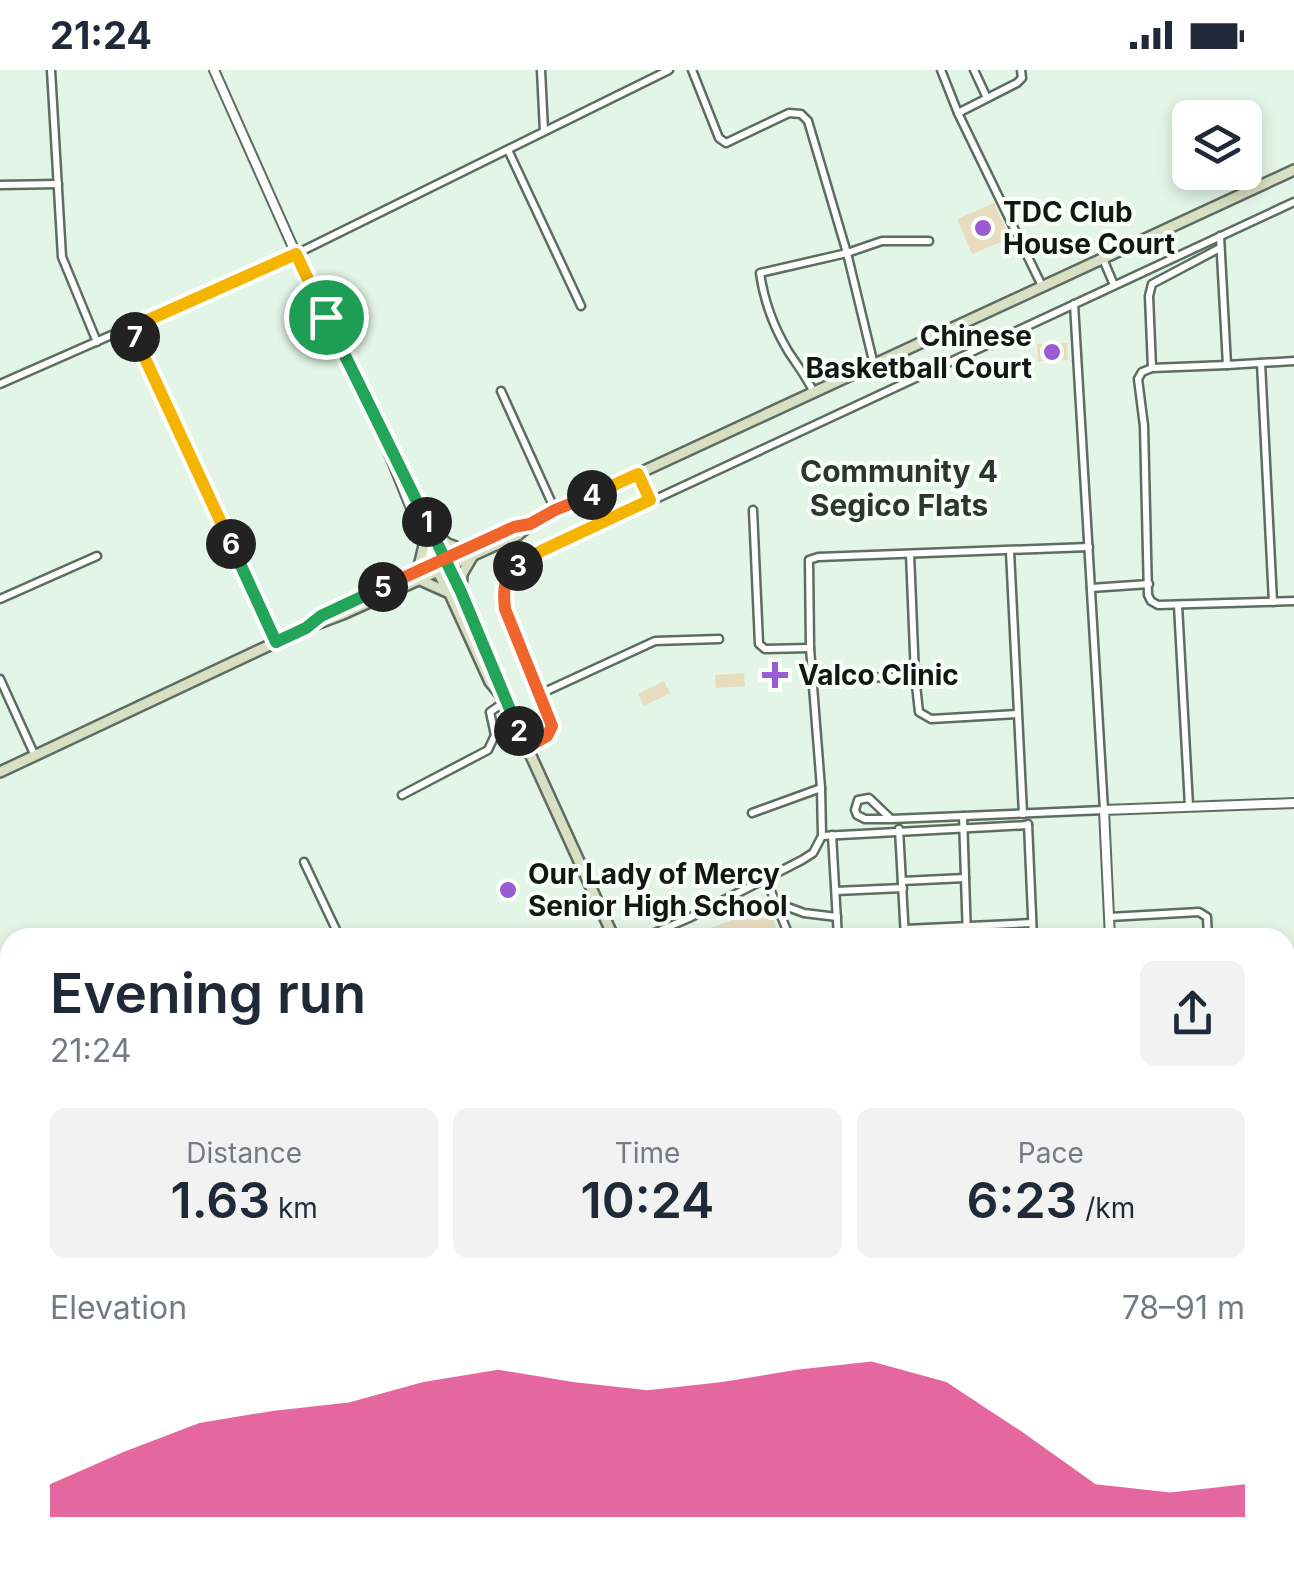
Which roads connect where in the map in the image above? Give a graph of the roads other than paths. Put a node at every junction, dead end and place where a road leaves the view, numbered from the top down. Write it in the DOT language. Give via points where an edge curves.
graph roads {
  1 [pos="50,70"];
  2 [pos="214,70"];
  3 [pos="541,70"];
  4 [pos="669,70"];
  5 [pos="692,70"];
  6 [pos="941,70"];
  7 [pos="974,70"];
  8 [pos="1021,70"];
  9 [pos="987,98"];
  10 [pos="958,113"];
  11 [pos="544,131"];
  12 [pos="508,150"];
  13 [pos="1294,170"];
  14 [pos="58,184"];
  15 [pos="0,185"];
  16 [pos="1294,202"];
  17 [pos="1220,236"];
  18 [pos="929,241"];
  19 [pos="1220,248"];
  20 [pos="847,253"];
  21 [pos="296,254"];
  22 [pos="1102,258"];
  23 [pos="1114,285"];
  24 [pos="1042,287"];
  25 [pos="1074,304"];
  26 [pos="581,306"];
  27 [pos="130,328"];
  28 [pos="97,342"];
  29 [pos="1294,361"];
  30 [pos="1261,363"];
  31 [pos="1227,364"];
  32 [pos="874,365"];
  33 [pos="1152,368"];
  34 [pos="0,384"];
  35 [pos="500,391"];
  36 [pos="814,393"];
  37 [pos="376,422"];
  38 [pos="638,474"];
  39 [pos="650,500"];
  40 [pos="555,510"];
  41 [pos="754,510"];
  42 [pos="432,532"];
  43 [pos="424,545"];
  44 [pos="1089,547"];
  45 [pos="1010,550"];
  46 [pos="468,553"];
  47 [pos="910,554"];
  48 [pos="97,556"];
  49 [pos="447,562"];
  50 [pos="435,568"];
  51 [pos="418,575"];
  52 [pos="1149,584"];
  53 [pos="1090,588"];
  54 [pos="456,593"];
  55 [pos="0,599"];
  56 [pos="1294,601"];
  57 [pos="1273,602"];
  58 [pos="1178,605"];
  59 [pos="718,639"];
  60 [pos="276,642"];
  61 [pos="810,648"];
  62 [pos="915,676"];
  63 [pos="0,679"];
  64 [pos="812,680"];
  65 [pos="540,694"];
  66 [pos="506,702"];
  67 [pos="1017,714"];
  68 [pos="526,748"];
  69 [pos="35,756"];
  70 [pos="0,772"];
  71 [pos="821,788"];
  72 [pos="402,795"];
  73 [pos="1294,803"];
  74 [pos="1189,806"];
  75 [pos="1104,810"];
  76 [pos="752,813"];
  77 [pos="1025,814"];
  78 [pos="963,816"];
  79 [pos="895,819"];
  80 [pos="1028,826"];
  81 [pos="964,828"];
  82 [pos="900,831"];
  83 [pos="822,836"];
  84 [pos="832,836"];
  85 [pos="304,862"];
  86 [pos="965,878"];
  87 [pos="766,880"];
  88 [pos="903,885"];
  89 [pos="836,891"];
  90 [pos="776,903"];
  91 [pos="837,917"];
  92 [pos="1109,917"];
  93 [pos="1032,923"];
  94 [pos="967,926"];
  95 [pos="608,927"];
  96 [pos="335,928"];
  97 [pos="664,928"];
  98 [pos="786,928"];
  99 [pos="838,928"];
  100 [pos="905,928"];
  101 [pos="952,928"];
  102 [pos="1032,928"];
  103 [pos="1110,928"];
  104 [pos="1208,928"];
  1 -- 14 [label="street"];
  2 -- 21 [label="street"];
  3 -- 11 [label="street"];
  4 -- 11 [label="street"];
  5 -- 20 [label="street" via="726,144 790,113 806,118"];
  6 -- 10 [label="street"];
  7 -- 9 [label="street"];
  8 -- 9 [label="street" via="1017,83"];
  9 -- 10 [label="street"];
  10 -- 24 [label="street"];
  11 -- 12 [label="street"];
  12 -- 21 [label="street"];
  12 -- 26 [label="street"];
  13 -- 22 [label="main road"];
  14 -- 15 [label="street"];
  14 -- 28 [label="street" via="62,257"];
  16 -- 17 [label="street"];
  17 -- 19 [label="street"];
  17 -- 23 [label="street"];
  18 -- 20 [label="street" via="882,241"];
  19 -- 31 [label="street"];
  19 -- 33 [label="street" via="1152,284"];
  20 -- 32 [label="street"];
  20 -- 36 [label="street" via="760,272 774,325"];
  21 -- 27 [label="street"];
  21 -- 37 [label="street"];
  22 -- 23 [label="street"];
  22 -- 24 [label="main road"];
  23 -- 25 [label="street"];
  24 -- 32 [label="main road"];
  25 -- 39 [label="street"];
  25 -- 44 [label="street"];
  27 -- 28 [label="street"];
  27 -- 60 [label="street"];
  28 -- 34 [label="street"];
  29 -- 30 [label="street"];
  30 -- 31 [label="street"];
  30 -- 57 [label="street"];
  31 -- 33 [label="street"];
  32 -- 36 [label="main road"];
  33 -- 52 [label="street" via="1138,379"];
  35 -- 40 [label="street"];
  36 -- 38 [label="main road"];
  37 -- 42 [label="street"];
  37 -- 43 [label="street"];
  38 -- 39 [label="street"];
  38 -- 40 [label="main road"];
  39 -- 65 [label="street" via="531,557 506,579 505,609"];
  40 -- 46 [label="main road"];
  41 -- 61 [label="street" via="759,644"];
  42 -- 46 [label="main road"];
  42 -- 49 [label="street"];
  43 -- 50 [label="street"];
  43 -- 51 [label="main road"];
  44 -- 45 [label="street"];
  44 -- 53 [label="street"];
  45 -- 47 [label="street"];
  45 -- 67 [label="street"];
  46 -- 49 [label="main road"];
  46 -- 54 [label="main road"];
  47 -- 61 [label="street" via="809,560"];
  47 -- 62 [label="street"];
  48 -- 55 [label="street"];
  49 -- 50 [label="main road"];
  49 -- 54 [label="main road"];
  50 -- 51 [label="main road"];
  50 -- 54 [label="main road"];
  51 -- 54 [label="main road"];
  51 -- 60 [label="main road"];
  52 -- 53 [label="street"];
  52 -- 58 [label="street" via="1154,604"];
  53 -- 75 [label="street"];
  54 -- 66 [label="main road"];
  56 -- 57 [label="street"];
  57 -- 58 [label="street"];
  58 -- 74 [label="street"];
  59 -- 65 [label="street" via="655,641"];
  60 -- 69 [label="main road"];
  61 -- 64 [label="street"];
  62 -- 64 [label="street"];
  62 -- 67 [label="street" via="917,708 926,718"];
  63 -- 69 [label="street"];
  64 -- 71 [label="street"];
  65 -- 68 [label="street" via="552,726"];
  66 -- 68 [label="main road"];
  66 -- 72 [label="street" via="490,712 494,735 488,750"];
  67 -- 77 [label="street"];
  68 -- 95 [label="main road"];
  69 -- 70 [label="main road"];
  71 -- 76 [label="street"];
  71 -- 83 [label="street"];
  73 -- 74 [label="street"];
  74 -- 75 [label="street"];
  75 -- 77 [label="street"];
  75 -- 92 [label="street"];
  77 -- 78 [label="street"];
  77 -- 80 [label="street"];
  78 -- 79 [label="street"];
  78 -- 81 [label="street"];
  79 -- 79 [label="street" via="861,818 858,800 869,798"];
  79 -- 82 [label="street"];
  80 -- 81 [label="street"];
  80 -- 93 [label="street"];
  81 -- 82 [label="street"];
  81 -- 86 [label="street"];
  82 -- 84 [label="street"];
  82 -- 88 [label="street"];
  83 -- 84 [label="street"];
  83 -- 87 [label="street" via="813,853"];
  84 -- 89 [label="street"];
  85 -- 96 [label="street"];
  86 -- 88 [label="street"];
  86 -- 94 [label="street"];
  87 -- 90 [label="street"];
  87 -- 97 [label="street"];
  88 -- 89 [label="street"];
  88 -- 100 [label="street"];
  89 -- 91 [label="street"];
  90 -- 91 [label="street"];
  90 -- 98 [label="street"];
  91 -- 99 [label="street"];
  92 -- 103 [label="street"];
  92 -- 104 [label="street" via="1199,912"];
  93 -- 94 [label="street"];
  93 -- 102 [label="street"];
  94 -- 101 [label="street"];
}
